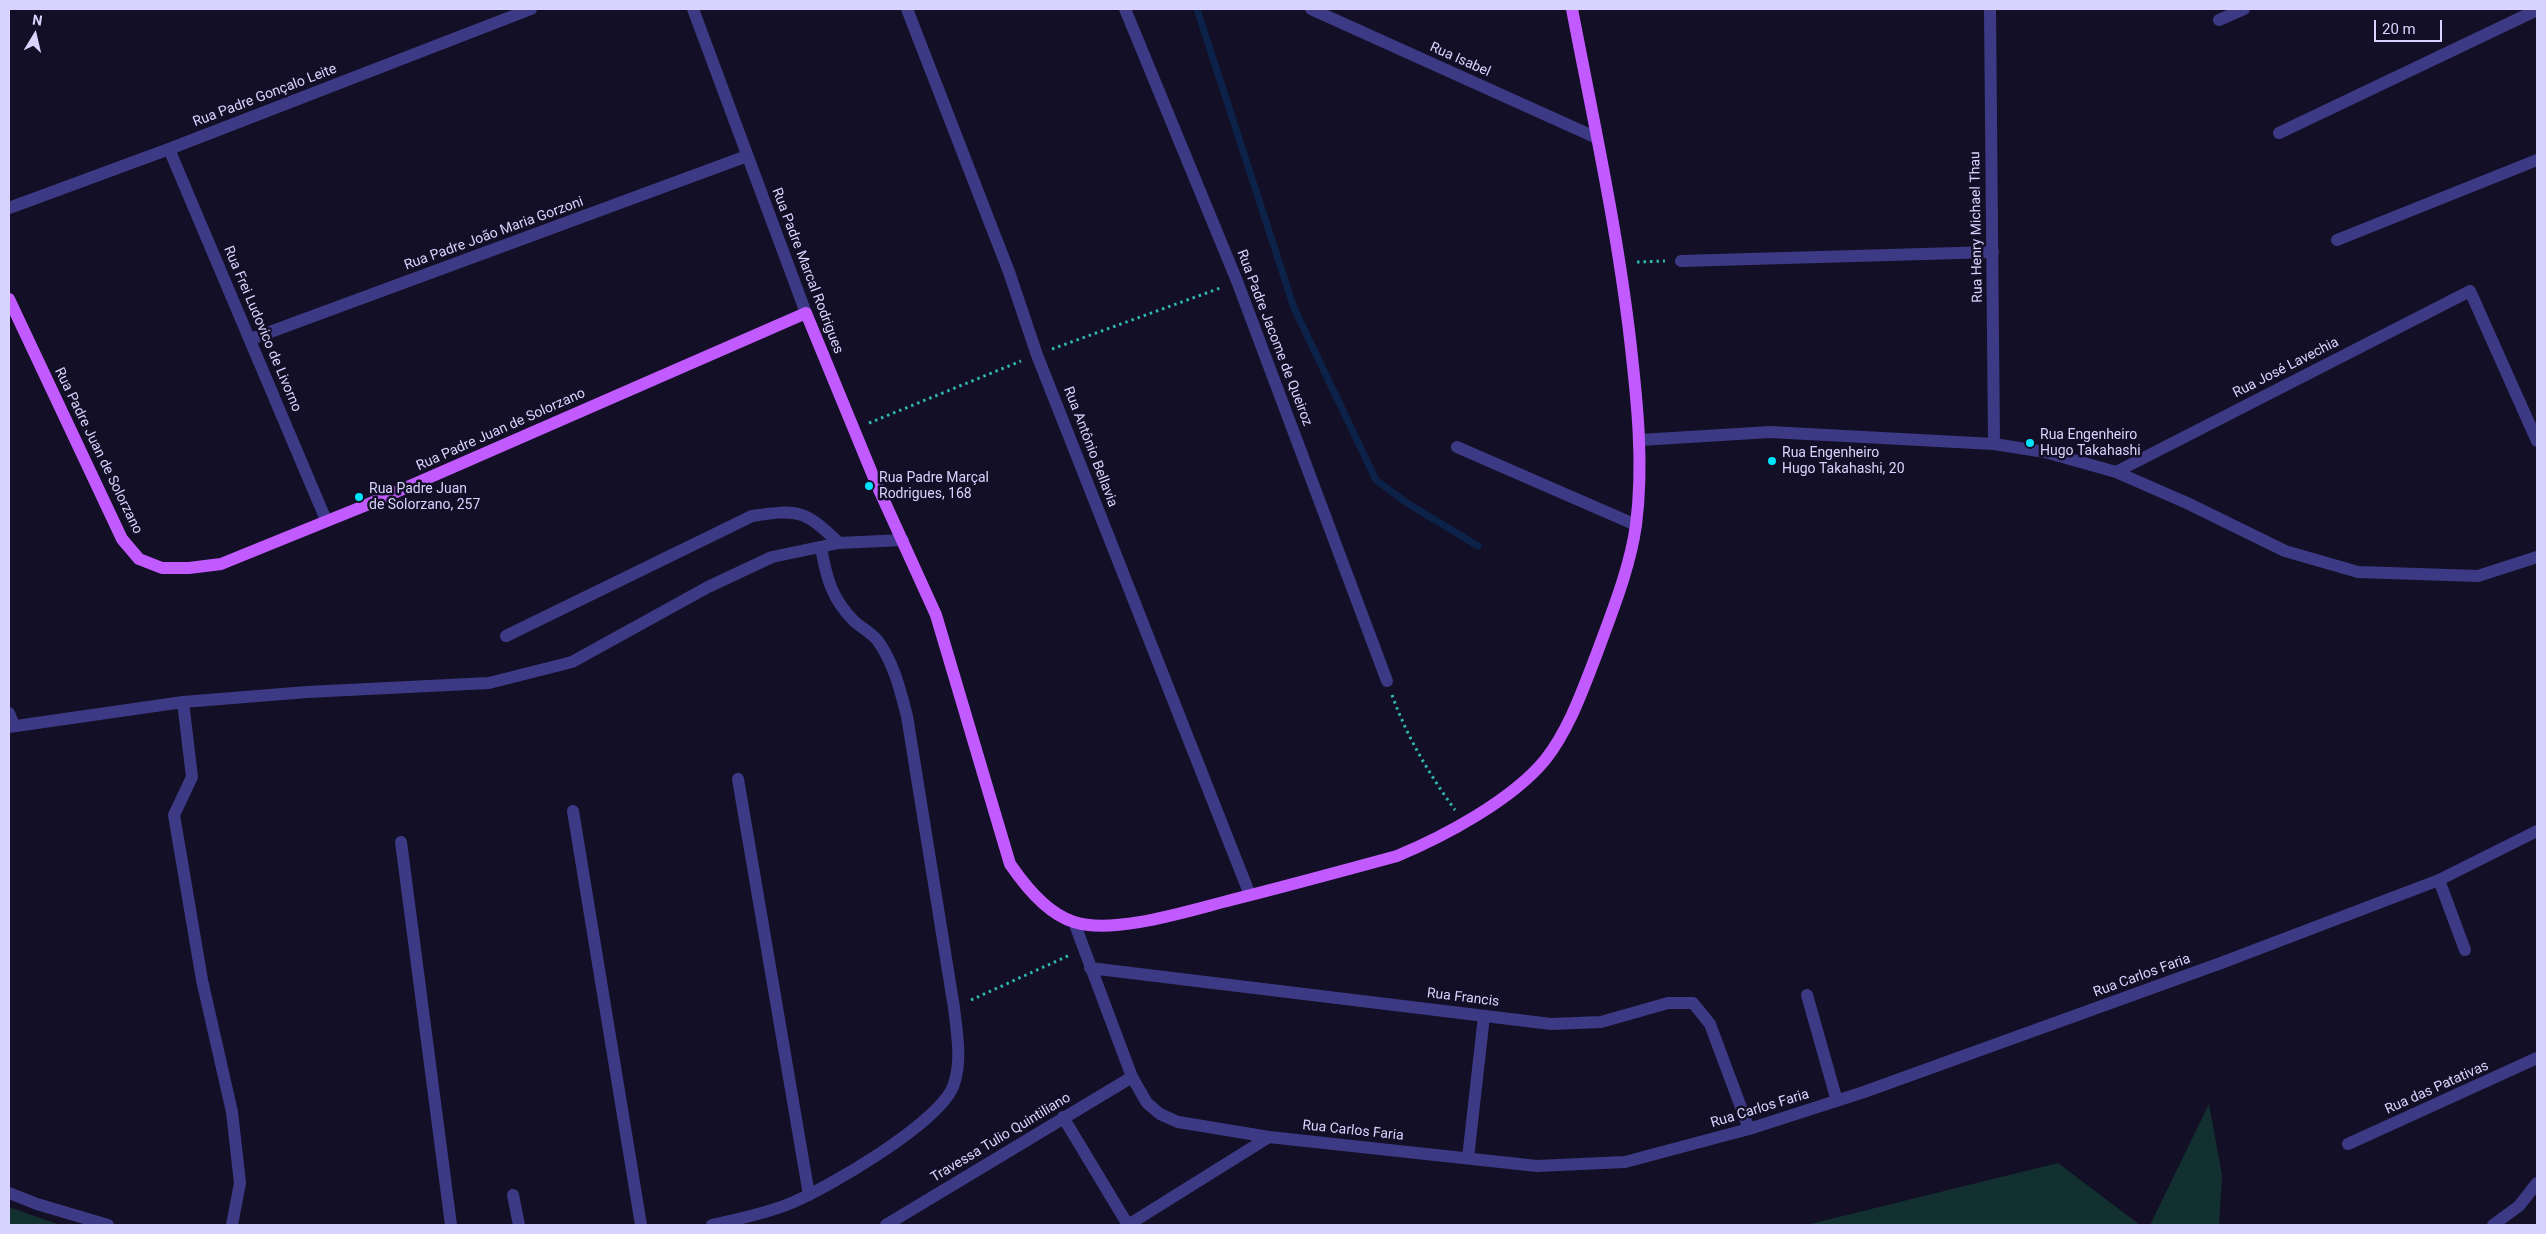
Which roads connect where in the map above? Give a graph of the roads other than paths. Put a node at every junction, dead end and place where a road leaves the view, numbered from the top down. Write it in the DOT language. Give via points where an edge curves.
graph roads {
  1 [pos="531,9"];
  2 [pos="693,9"];
  3 [pos="907,9"];
  4 [pos="1125,9"];
  5 [pos="1310,9"];
  6 [pos="1572,9"];
  7 [pos="1990,9"];
  8 [pos="2244,9"];
  9 [pos="2537,10"];
  10 [pos="2220,20"];
  11 [pos="2280,133"];
  12 [pos="1597,138"];
  13 [pos="169,149"];
  14 [pos="747,156"];
  15 [pos="2537,160"];
  16 [pos="9,208"];
  17 [pos="2336,240"];
  18 [pos="1992,252"];
  19 [pos="1681,261"];
  20 [pos="9,299"];
  21 [pos="806,313"];
  22 [pos="251,339"];
  23 [pos="1640,440"];
  24 [pos="2537,442"];
  25 [pos="1994,444"];
  26 [pos="1457,447"];
  27 [pos="2116,472"];
  28 [pos="326,520"];
  29 [pos="1636,525"];
  30 [pos="903,540"];
  31 [pos="839,543"];
  32 [pos="821,547"];
  33 [pos="2537,557"];
  34 [pos="506,636"];
  35 [pos="1387,681"];
  36 [pos="182,702"];
  37 [pos="9,712"];
  38 [pos="12,726"];
  39 [pos="738,779"];
  40 [pos="573,812"];
  41 [pos="2537,831"];
  42 [pos="401,842"];
  43 [pos="2439,880"];
  44 [pos="1250,895"];
  45 [pos="1074,922"];
  46 [pos="2465,950"];
  47 [pos="1090,968"];
  48 [pos="1807,995"];
  49 [pos="1484,1016"];
  50 [pos="2537,1058"];
  51 [pos="1132,1077"];
  52 [pos="1837,1101"];
  53 [pos="1063,1117"];
  54 [pos="1749,1129"];
  55 [pos="1269,1137"];
  56 [pos="2348,1144"];
  57 [pos="1468,1158"];
  58 [pos="2537,1183"];
  59 [pos="9,1193"];
  60 [pos="513,1195"];
  61 [pos="809,1195"];
  62 [pos="108,1225"];
  63 [pos="232,1225"];
  64 [pos="451,1225"];
  65 [pos="518,1225"];
  66 [pos="641,1225"];
  67 [pos="712,1225"];
  68 [pos="886,1225"];
  69 [pos="1128,1225"];
  70 [pos="2493,1225"];
  1 -- 13 [label="street, Rua Padre Gonçalo Leite"];
  2 -- 14 [label="street, Rua Padre Marcal Rodrigues"];
  3 -- 44 [label="street, Rua Antônio Bellavia" via="1009,272 1037,355"];
  4 -- 35 [label="street, Rua Padre Jacome de Queiroz" via="1237,281"];
  5 -- 12 [label="street, Rua Isabel"];
  6 -- 12 [label="main road"];
  7 -- 18 [label="street, Rua Henry Michael Thau"];
  8 -- 10 [label="street"];
  9 -- 11 [label="street"];
  12 -- 23 [label="main road" via="1621,263"];
  13 -- 16 [label="street, Rua Padre Gonçalo Leite"];
  13 -- 22 [label="street, Rua Frei Ludovico de Livorno"];
  14 -- 21 [label="street, Rua Padre Marcal Rodrigues"];
  14 -- 22 [label="street, Rua Padre João Maria Gorzoni"];
  15 -- 17 [label="street"];
  18 -- 19 [label="street"];
  18 -- 25 [label="street, Rua Henry Michael Thau"];
  20 -- 28 [label="main road, Rua Padre Juan de Solorzano" via="122,539 139,559 162,568 221,564"];
  21 -- 28 [label="main road, Rua Padre Juan de Solorzano"];
  21 -- 30 [label="main road, Rua Padre Marcal Rodrigues"];
  22 -- 28 [label="street, Rua Frei Ludovico de Livorno"];
  23 -- 25 [label="street" via="1770,432"];
  23 -- 29 [label="main road"];
  24 -- 27 [label="street, Rua José Lavechia" via="2470,291"];
  25 -- 27 [label="street" via="2045,452"];
  26 -- 29 [label="street"];
  27 -- 33 [label="street" via="2284,551 2358,572 2478,576"];
  29 -- 44 [label="main road" via="1602,639 1566,728 1544,760 1515,788 1435,840 1397,856"];
  30 -- 31 [label="street"];
  30 -- 45 [label="main road, Rua Padre Marcal Rodrigues" via="936,615 1010,864 1021,880 1051,909"];
  31 -- 32 [label="street"];
  31 -- 34 [label="street" via="813,519 797,513 752,516"];
  32 -- 36 [label="street" via="772,557 744,569 572,662 530,674 489,683"];
  32 -- 61 [label="street" via="826,578 836,601 877,640 895,672 907,716 959,1051 954,1085 939,1105 897,1142"];
  36 -- 38 [label="street"];
  36 -- 63 [label="street" via="192,777 174,815 202,980 232,1112 240,1183"];
  37 -- 38 [label="street"];
  39 -- 61 [label="street"];
  40 -- 66 [label="street"];
  41 -- 43 [label="street, Rua Carlos Faria"];
  42 -- 64 [label="street"];
  43 -- 46 [label="street"];
  43 -- 52 [label="street, Rua Carlos Faria" via="2221,963"];
  44 -- 45 [label="main road" via="1160,918 1110,926"];
  45 -- 47 [label="street, Rua Carlos Faria"];
  47 -- 49 [label="street, Rua Francis"];
  47 -- 51 [label="street, Rua Carlos Faria"];
  48 -- 52 [label="street"];
  49 -- 54 [label="street, Rua Francis" via="1573,1024 1601,1022 1668,1003 1693,1003 1710,1024"];
  49 -- 57 [label="street"];
  50 -- 56 [label="street, Rua das Patativas"];
  51 -- 53 [label="street, Travessa Tulio Quintiliano"];
  51 -- 55 [label="street, Rua Carlos Faria" via="1147,1103 1160,1114 1178,1122"];
  52 -- 54 [label="street, Rua Carlos Faria"];
  53 -- 68 [label="street, Travessa Tulio Quintiliano"];
  53 -- 69 [label="street"];
  54 -- 57 [label="street, Rua Carlos Faria" via="1625,1162 1538,1166"];
  55 -- 57 [label="street, Rua Carlos Faria"];
  55 -- 69 [label="street"];
  58 -- 70 [label="street" via="2519,1206"];
  59 -- 62 [label="street"];
  60 -- 65 [label="street"];
  61 -- 67 [label="street" via="754,1215"];
}
